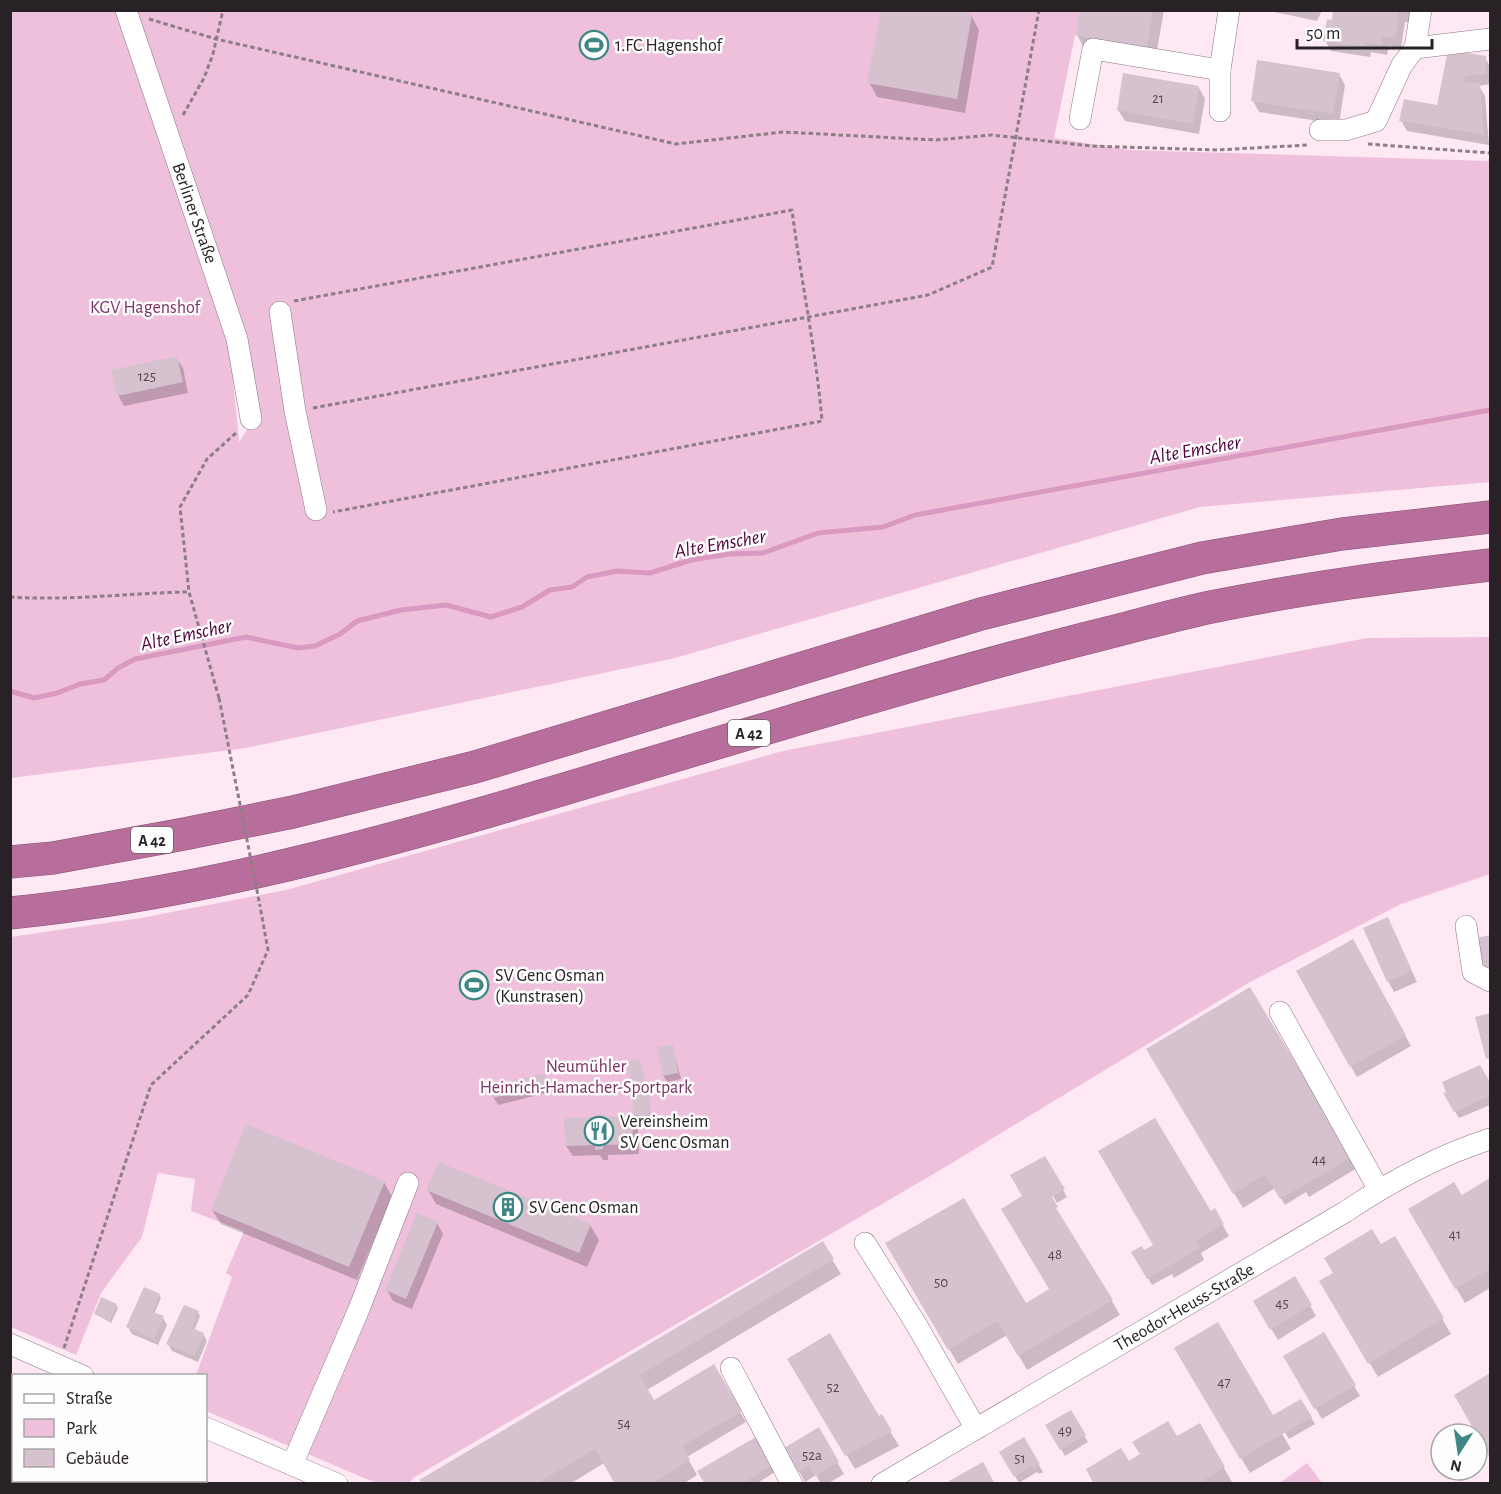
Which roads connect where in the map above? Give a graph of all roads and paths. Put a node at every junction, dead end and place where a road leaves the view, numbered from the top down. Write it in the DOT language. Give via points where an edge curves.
graph roads {
  1 [pos="223,10"];
  2 [pos="1039,10"];
  3 [pos="1229,10"];
  4 [pos="1421,10"];
  5 [pos="127,12"];
  6 [pos="216,39"];
  7 [pos="1491,39"];
  8 [pos="1415,48"];
  9 [pos="1220,70"];
  10 [pos="1220,111"];
  11 [pos="1080,119"];
  12 [pos="1015,136"];
  13 [pos="1318,137"];
  14 [pos="170,141"];
  15 [pos="1360,144"];
  16 [pos="1491,153"];
  17 [pos="280,312"];
  18 [pos="809,317"];
  19 [pos="295,411"];
  20 [pos="251,419"];
  21 [pos="316,510"];
  22 [pos="1491,517"];
  23 [pos="1491,565"];
  24 [pos="189,592"];
  25 [pos="10,597"];
  26 [pos="10,862"];
  27 [pos="10,913"];
  28 [pos="1466,926"];
  29 [pos="1491,981"];
  30 [pos="1280,1012"];
  31 [pos="1491,1139"];
  32 [pos="408,1183"];
  33 [pos="1379,1190"];
  34 [pos="865,1243"];
  35 [pos="10,1344"];
  36 [pos="58,1365"];
  37 [pos="731,1368"];
  38 [pos="78,1374"];
  39 [pos="207,1428"];
  40 [pos="976,1429"];
  41 [pos="292,1465"];
  42 [pos="337,1484"];
  43 [pos="792,1484"];
  44 [pos="882,1484"];
  1 -- 6 [label="path"];
  2 -- 12 [label="path"];
  3 -- 9 [label="street"];
  4 -- 8 [label="street"];
  5 -- 6 [label="path"];
  5 -- 14 [label="street, Berliner Straße"];
  6 -- 12 [label="path" via="676,144 783,132 936,140"];
  6 -- 14 [label="path" via="204,78"];
  7 -- 8 [label="street"];
  8 -- 13 [label="street" via="1402,65 1376,121"];
  9 -- 10 [label="street"];
  9 -- 11 [label="street" via="1093,49"];
  12 -- 13 [label="path" via="1091,146 1206,150"];
  12 -- 18 [label="path" via="992,267 928,295"];
  14 -- 20 [label="street, Berliner Straße" via="237,339"];
  15 -- 16 [label="path"];
  17 -- 18 [label="path" via="280,304 792,210"];
  17 -- 19 [label="street"];
  18 -- 19 [label="path"];
  18 -- 21 [label="path" via="822,421 317,514"];
  19 -- 21 [label="street"];
  20 -- 24 [label="path" via="207,459 180,507"];
  22 -- 26 [label="highway, A 42" via="1342,534 1202,558 981,614 475,767 293,812 53,858"];
  23 -- 27 [label="highway, A 42" via="1353,581 1208,608 997,661 491,812 373,843 212,881 66,908"];
  24 -- 25 [label="path" via="49,599"];
  24 -- 36 [label="path, bridge" via="219,698 268,950 248,994 151,1086"];
  28 -- 29 [label="street" via="1473,972"];
  30 -- 33 [label="street"];
  31 -- 33 [label="street, Theodor-Heuss-Straße" via="1452,1151"];
  32 -- 41 [label="street"];
  33 -- 40 [label="street, Theodor-Heuss-Straße"];
  34 -- 40 [label="street"];
  35 -- 36 [label="street"];
  36 -- 38 [label="street"];
  37 -- 43 [label="street"];
  39 -- 41 [label="street"];
  40 -- 44 [label="street, Theodor-Heuss-Straße"];
  41 -- 42 [label="street"];
}
